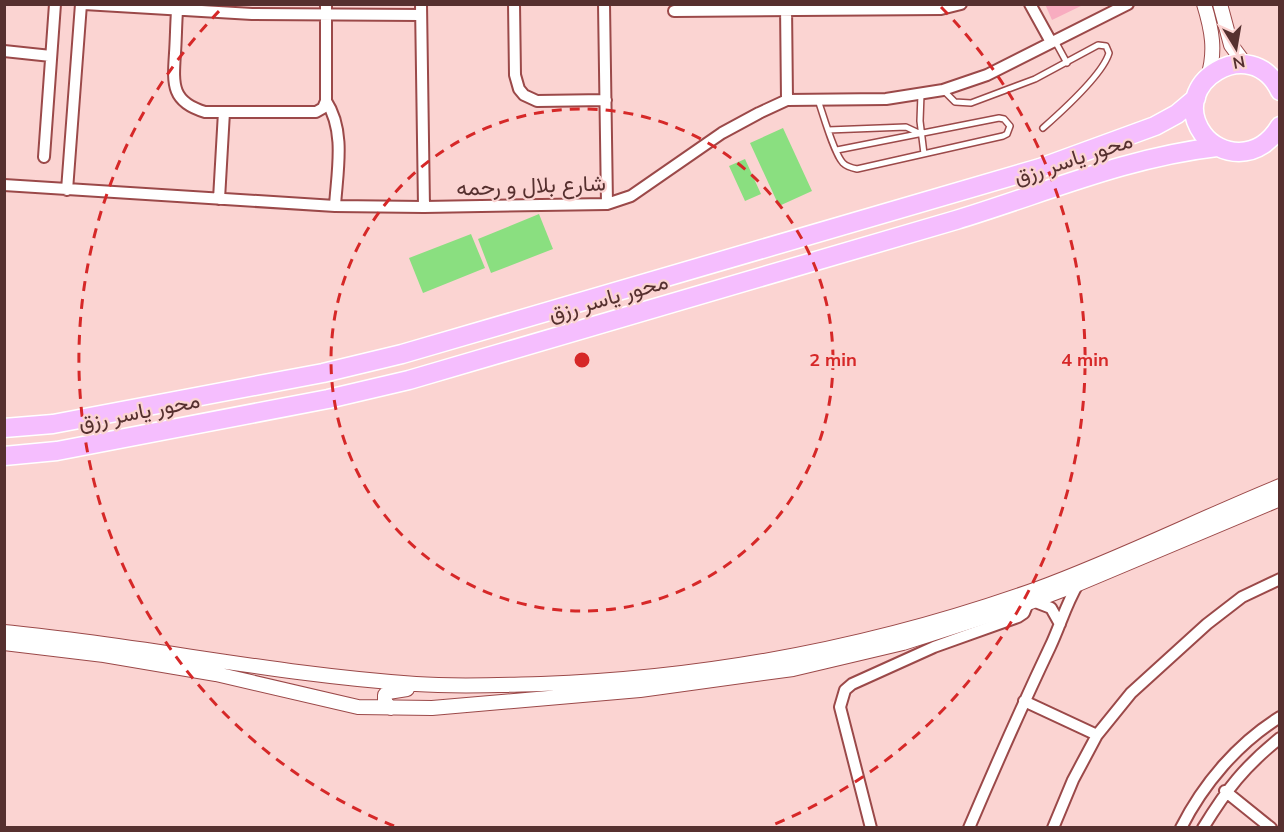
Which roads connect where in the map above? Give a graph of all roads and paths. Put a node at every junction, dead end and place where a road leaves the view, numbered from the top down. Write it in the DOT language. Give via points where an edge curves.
graph roads {
  1 [pos="55,4"];
  2 [pos="82,4"];
  3 [pos="514,4"];
  4 [pos="604,4"];
  5 [pos="961,4"];
  6 [pos="1030,4"];
  7 [pos="1128,4"];
  8 [pos="1204,4"];
  9 [pos="1220,4"];
  10 [pos="786,7"];
  11 [pos="326,10"];
  12 [pos="421,10"];
  13 [pos="177,11"];
  14 [pos="674,11"];
  15 [pos="1053,41"];
  16 [pos="4,51"];
  17 [pos="51,56"];
  18 [pos="1067,63"];
  19 [pos="1253,67"];
  20 [pos="1280,72"];
  21 [pos="1208,76"];
  22 [pos="943,90"];
  23 [pos="1280,91"];
  24 [pos="921,94"];
  25 [pos="1196,98"];
  26 [pos="817,99"];
  27 [pos="606,100"];
  28 [pos="787,100"];
  29 [pos="326,101"];
  30 [pos="224,112"];
  31 [pos="1280,126"];
  32 [pos="1042,128"];
  33 [pos="828,130"];
  34 [pos="921,134"];
  35 [pos="1217,147"];
  36 [pos="837,150"];
  37 [pos="924,154"];
  38 [pos="44,157"];
  39 [pos="4,185"];
  40 [pos="67,190"];
  41 [pos="219,199"];
  42 [pos="607,204"];
  43 [pos="335,206"];
  44 [pos="424,207"];
  45 [pos="4,428"];
  46 [pos="4,456"];
  47 [pos="1280,486"];
  48 [pos="1280,499"];
  49 [pos="1280,579"];
  50 [pos="1078,584"];
  51 [pos="1030,602"];
  52 [pos="1060,624"];
  53 [pos="4,632"];
  54 [pos="932,641"];
  55 [pos="4,643"];
  56 [pos="417,684"];
  57 [pos="1024,701"];
  58 [pos="391,708"];
  59 [pos="1280,717"];
  60 [pos="1097,735"];
  61 [pos="1280,738"];
  62 [pos="1225,792"];
  63 [pos="871,828"];
  64 [pos="969,828"];
  65 [pos="1053,828"];
  66 [pos="1181,828"];
  67 [pos="1203,828"];
  68 [pos="1271,828"];
  1 -- 17 [label="street"];
  2 -- 13 [label="street"];
  2 -- 40 [label="street"];
  3 -- 27 [label="street" via="515,75 524,95 537,101"];
  4 -- 27 [label="street"];
  5 -- 10 [label="street" via="941,9"];
  6 -- 15 [label="street"];
  7 -- 15 [label="street, شارع بلال و رحمه"];
  8 -- 21 [label="street" via="1213,45"];
  9 -- 19 [label="street" via="1231,45"];
  10 -- 14 [label="street"];
  10 -- 28 [label="street"];
  11 -- 12 [label="street"];
  11 -- 13 [label="street"];
  11 -- 29 [label="street"];
  12 -- 44 [label="street"];
  13 -- 30 [label="street" via="175,88 190,107"];
  15 -- 18 [label="lane"];
  15 -- 22 [label="street, شارع بلال و رحمه" via="987,75"];
  16 -- 17 [label="street"];
  17 -- 38 [label="street"];
  18 -- 22 [label="lane" via="971,103 954,102"];
  18 -- 32 [label="lane" via="1098,45 1108,49 1108,57 1089,82"];
  19 -- 20 [label="main road"];
  19 -- 21 [label="main road" via="1229,65"];
  19 -- 23 [label="main road" via="1273,80"];
  21 -- 25 [label="main road"];
  22 -- 24 [label="street, شارع بلال و رحمه"];
  24 -- 26 [label="street, شارع بلال و رحمه" via="886,99"];
  24 -- 34 [label="lane"];
  25 -- 35 [label="main road" via="1195,114 1200,129"];
  25 -- 45 [label="main road, محور ياسر رزق" via="1155,126 1040,168 402,354 323,373 53,424"];
  26 -- 28 [label="street, شارع بلال و رحمه"];
  26 -- 33 [label="lane"];
  27 -- 42 [label="street"];
  28 -- 42 [label="street, شارع بلال و رحمه" via="722,133 631,196"];
  29 -- 30 [label="street" via="316,112"];
  29 -- 43 [label="street" via="338,125"];
  30 -- 41 [label="street"];
  31 -- 35 [label="main road, محور ياسر رزق" via="1270,140 1256,149 1232,152"];
  33 -- 34 [label="lane" via="906,127"];
  33 -- 36 [label="lane"];
  34 -- 36 [label="lane"];
  34 -- 37 [label="lane"];
  34 -- 37 [label="lane" via="999,118 1010,126 1003,136"];
  35 -- 46 [label="main road, محور ياسر رزق" via="1131,163 1012,203 409,380 57,451"];
  36 -- 37 [label="lane" via="844,164 856,169"];
  39 -- 40 [label="street, شارع بلال و رحمه"];
  40 -- 41 [label="street, شارع بلال و رحمه"];
  41 -- 43 [label="street, شارع بلال و رحمه"];
  42 -- 44 [label="street, شارع بلال و رحمه"];
  43 -- 44 [label="street, شارع بلال و رحمه"];
  47 -- 56 [label="street" via="1039,588 954,616 834,647 661,676 527,684"];
  48 -- 50 [label="street"];
  49 -- 60 [label="street" via="1242,597 1207,624 1131,693"];
  50 -- 51 [label="street"];
  50 -- 52 [label="street"];
  51 -- 52 [label="street" via="1051,608"];
  51 -- 54 [label="street"];
  52 -- 57 [label="street"];
  53 -- 56 [label="street"];
  54 -- 58 [label="street" via="701,683"];
  54 -- 63 [label="street" via="852,684 841,698"];
  55 -- 58 [label="street" via="216,674 341,704"];
  56 -- 58 [label="street" via="388,692 384,699"];
  57 -- 60 [label="street"];
  57 -- 64 [label="street"];
  59 -- 66 [label="street" via="1224,764"];
  60 -- 65 [label="street" via="1072,780"];
  61 -- 62 [label="street" via="1252,760"];
  62 -- 67 [label="street"];
  62 -- 68 [label="street"];
}
